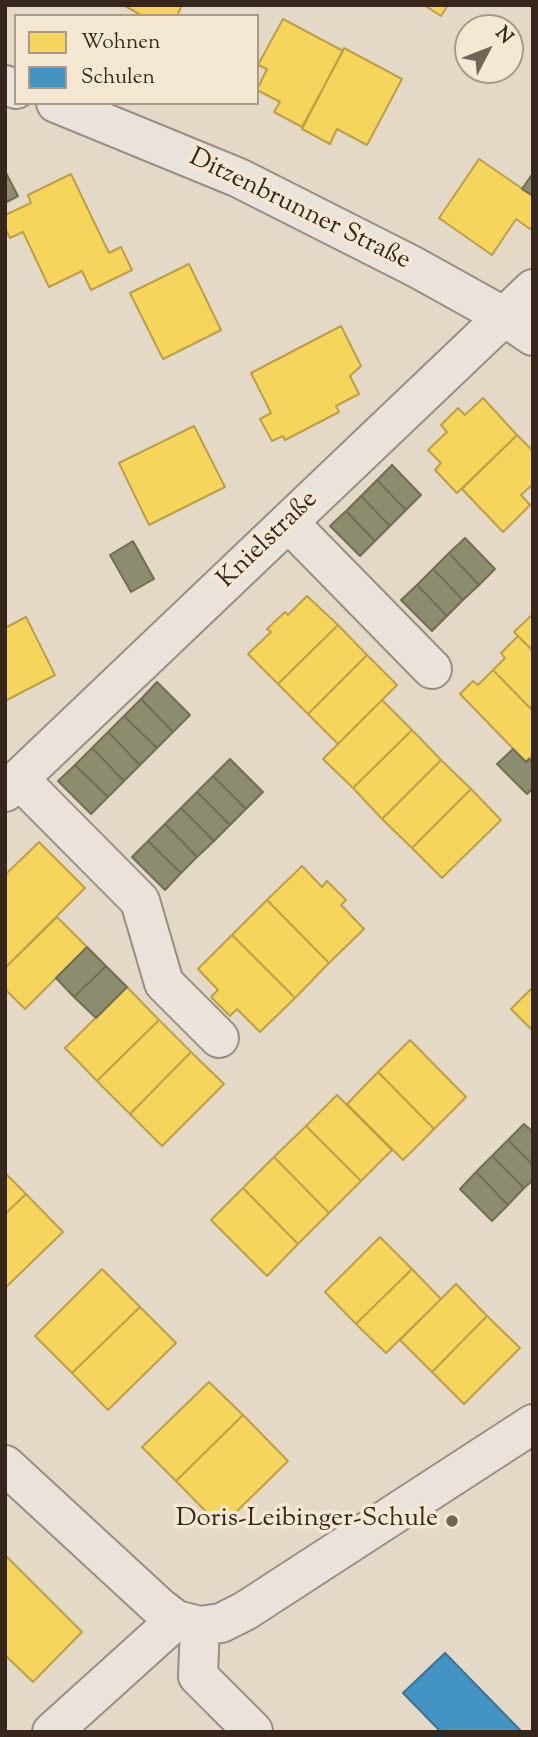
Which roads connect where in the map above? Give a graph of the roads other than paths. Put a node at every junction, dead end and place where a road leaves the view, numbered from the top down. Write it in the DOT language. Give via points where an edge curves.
graph roads {
  1 [pos="61,105"];
  2 [pos="533,289"];
  3 [pos="519,327"];
  4 [pos="289,523"];
  5 [pos="432,669"];
  6 [pos="12,785"];
  7 [pos="219,1038"];
  8 [pos="533,1424"];
  9 [pos="5,1465"];
  10 [pos="188,1623"];
  11 [pos="253,1731"];
  12 [pos="52,1732"];
  1 -- 3 [label="street, Ditzenbrunner Straße" via="239,178 415,267"];
  2 -- 3 [label="street, Knielstraße"];
  3 -- 4 [label="street, Knielstraße"];
  4 -- 5 [label="street"];
  4 -- 6 [label="street, Knielstraße"];
  6 -- 7 [label="street" via="140,901 164,983"];
  8 -- 10 [label="street" via="245,1611 221,1623"];
  9 -- 10 [label="street" via="136,1587"];
  10 -- 11 [label="street" via="198,1676"];
  10 -- 12 [label="street"];
}
